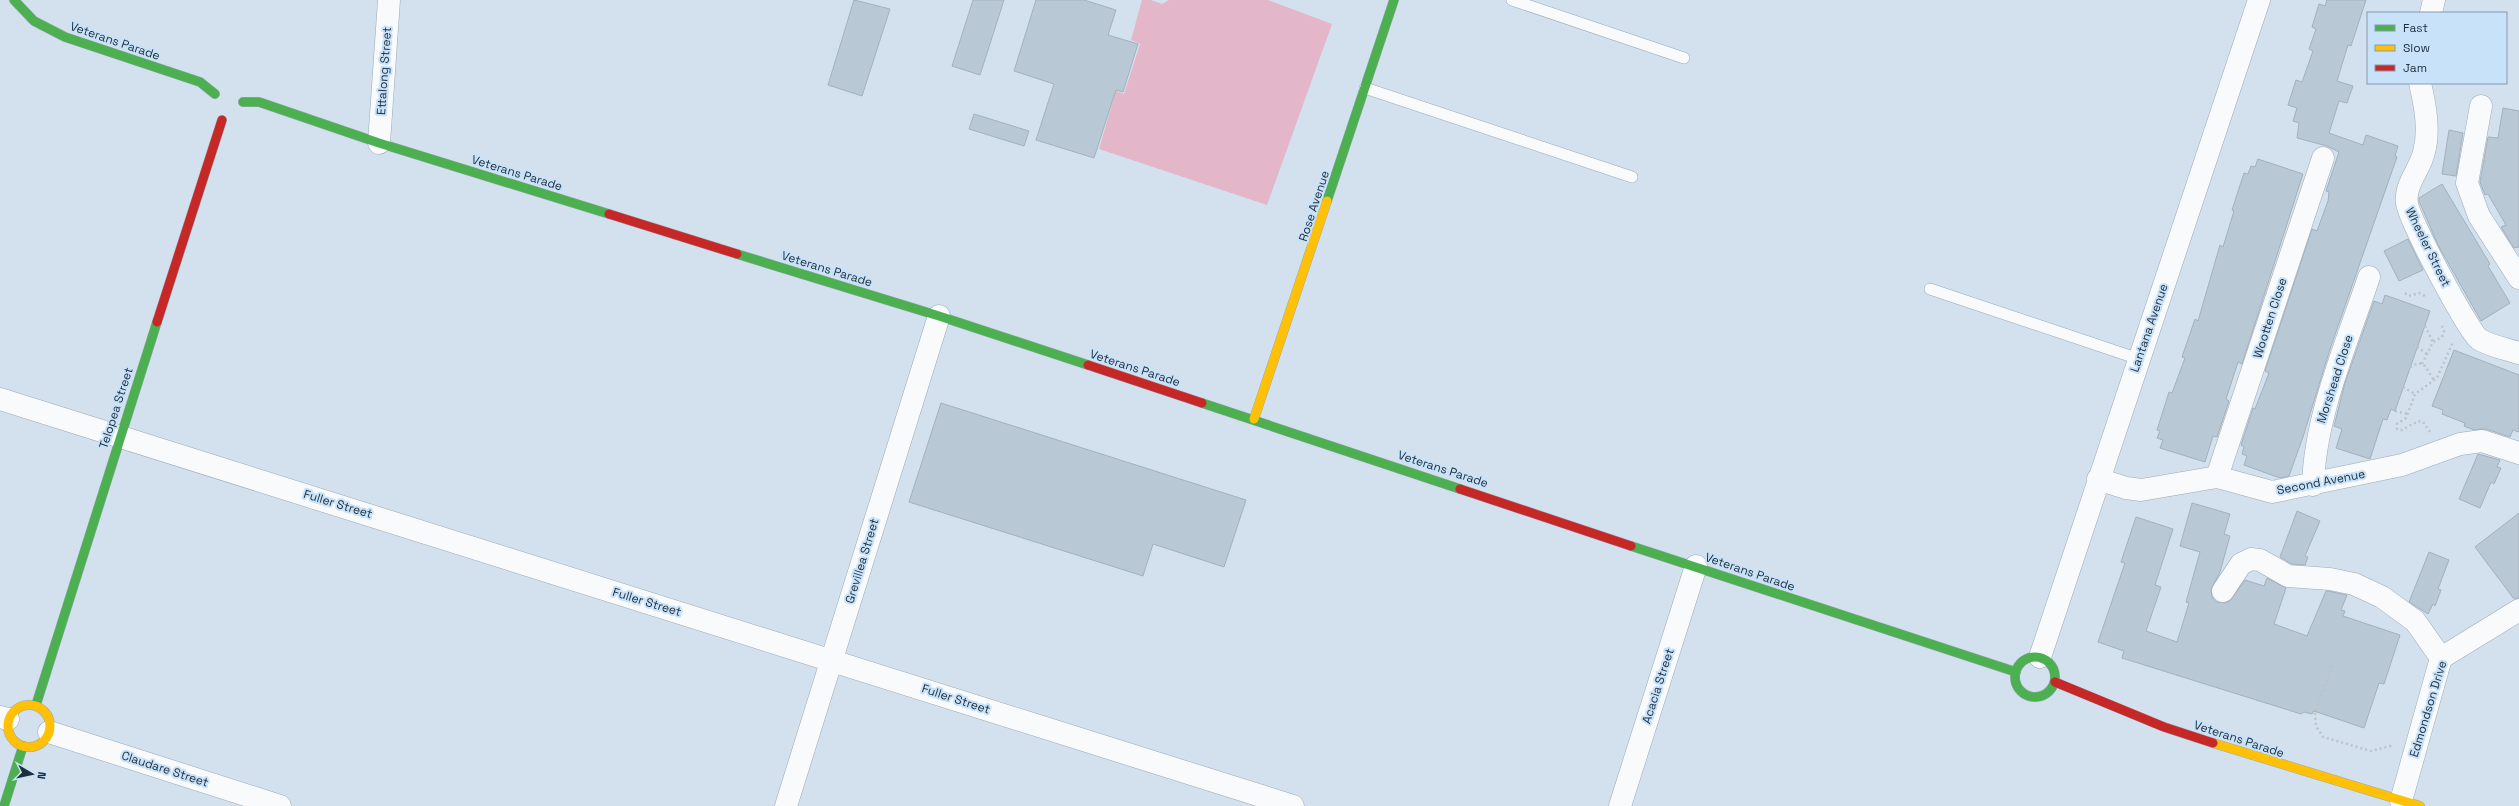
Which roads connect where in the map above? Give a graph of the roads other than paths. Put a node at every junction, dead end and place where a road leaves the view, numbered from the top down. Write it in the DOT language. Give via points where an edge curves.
graph roads {
  1 [pos="14,0"];
  2 [pos="389,0"];
  3 [pos="1394,0"];
  4 [pos="1512,0"];
  5 [pos="2259,0"];
  6 [pos="2434,0"];
  7 [pos="2431,12"];
  8 [pos="1684,58"];
  9 [pos="2420,84"];
  10 [pos="1365,88"];
  11 [pos="2481,106"];
  12 [pos="241,112"];
  13 [pos="225,120"];
  14 [pos="379,143"];
  15 [pos="2323,158"];
  16 [pos="1632,177"];
  17 [pos="2369,277"];
  18 [pos="2519,278"];
  19 [pos="1930,289"];
  20 [pos="939,316"];
  21 [pos="2519,353"];
  22 [pos="2139,360"];
  23 [pos="0,400"];
  24 [pos="1254,419"];
  25 [pos="120,436"];
  26 [pos="2519,453"];
  27 [pos="2217,477"];
  28 [pos="2098,479"];
  29 [pos="2313,485"];
  30 [pos="1696,566"];
  31 [pos="2223,591"];
  32 [pos="2519,610"];
  33 [pos="2040,657"];
  34 [pos="2441,658"];
  35 [pos="832,660"];
  36 [pos="2016,672"];
  37 [pos="2054,682"];
  38 [pos="36,705"];
  39 [pos="4,718"];
  40 [pos="49,732"];
  41 [pos="23,746"];
  42 [pos="2411,803"];
  43 [pos="4,806"];
  44 [pos="280,806"];
  45 [pos="786,806"];
  46 [pos="1293,806"];
  47 [pos="1620,806"];
  1 -- 13 [label="street, Veterans Parade" via="34,22 65,37 200,82 218,92 212,107"];
  2 -- 14 [label="street, Ettalong Street"];
  3 -- 10 [label="street, Rose Avenue"];
  4 -- 8 [label="lane"];
  5 -- 22 [label="street, Lantana Avenue"];
  6 -- 7 [label="street"];
  9 -- 21 [label="street, Wheeler Street" via="2426,138 2424,153 2406,203 2437,268 2472,330 2479,339"];
  10 -- 16 [label="lane"];
  10 -- 24 [label="street, Rose Avenue"];
  11 -- 18 [label="street" via="2467,182 2479,216"];
  12 -- 14 [label="street, Veterans Parade" via="241,98"];
  13 -- 25 [label="street, Telopea Street"];
  14 -- 20 [label="street, Veterans Parade"];
  15 -- 27 [label="street, Wootten Close"];
  17 -- 29 [label="street, Morshead Close" via="2320,427"];
  19 -- 22 [label="lane"];
  20 -- 24 [label="street, Veterans Parade"];
  20 -- 35 [label="street, Grevillea Street"];
  22 -- 28 [label="street, Lantana Avenue"];
  23 -- 25 [label="street, Fuller Street"];
  24 -- 30 [label="street, Veterans Parade"];
  25 -- 35 [label="street, Fuller Street"];
  25 -- 38 [label="street, Telopea Street"];
  26 -- 29 [label="street, Second Avenue" via="2482,441 2460,444 2402,465"];
  27 -- 28 [label="street, Second Avenue" via="2141,490"];
  27 -- 29 [label="street, Second Avenue" via="2272,492"];
  28 -- 33 [label="street, Lantana Avenue"];
  30 -- 36 [label="street, Veterans Parade"];
  30 -- 47 [label="street, Acacia Street"];
  31 -- 34 [label="street" via="2241,564 2251,559 2260,560 2288,576 2330,579 2354,584 2382,598 2416,621"];
  32 -- 34 [label="street, Edmondson Drive"];
  33 -- 36 [label="street" via="2023,661"];
  33 -- 37 [label="street" via="2051,664 2056,676"];
  34 -- 42 [label="street, Edmondson Drive" via="2419,737"];
  35 -- 45 [label="street, Grevillea Street"];
  35 -- 46 [label="street, Fuller Street"];
  36 -- 37 [label="street" via="2017,685 2027,695 2041,696 2047,693"];
  37 -- 42 [label="street, Veterans Parade" via="2164,727 2286,767"];
  38 -- 39 [label="street" via="23,705"];
  38 -- 40 [label="street" via="42,708 49,719"];
  39 -- 41 [label="street" via="12,739"];
  40 -- 41 [label="street" via="36,746"];
  40 -- 44 [label="street, Claudare Street"];
  41 -- 43 [label="street"];
}
